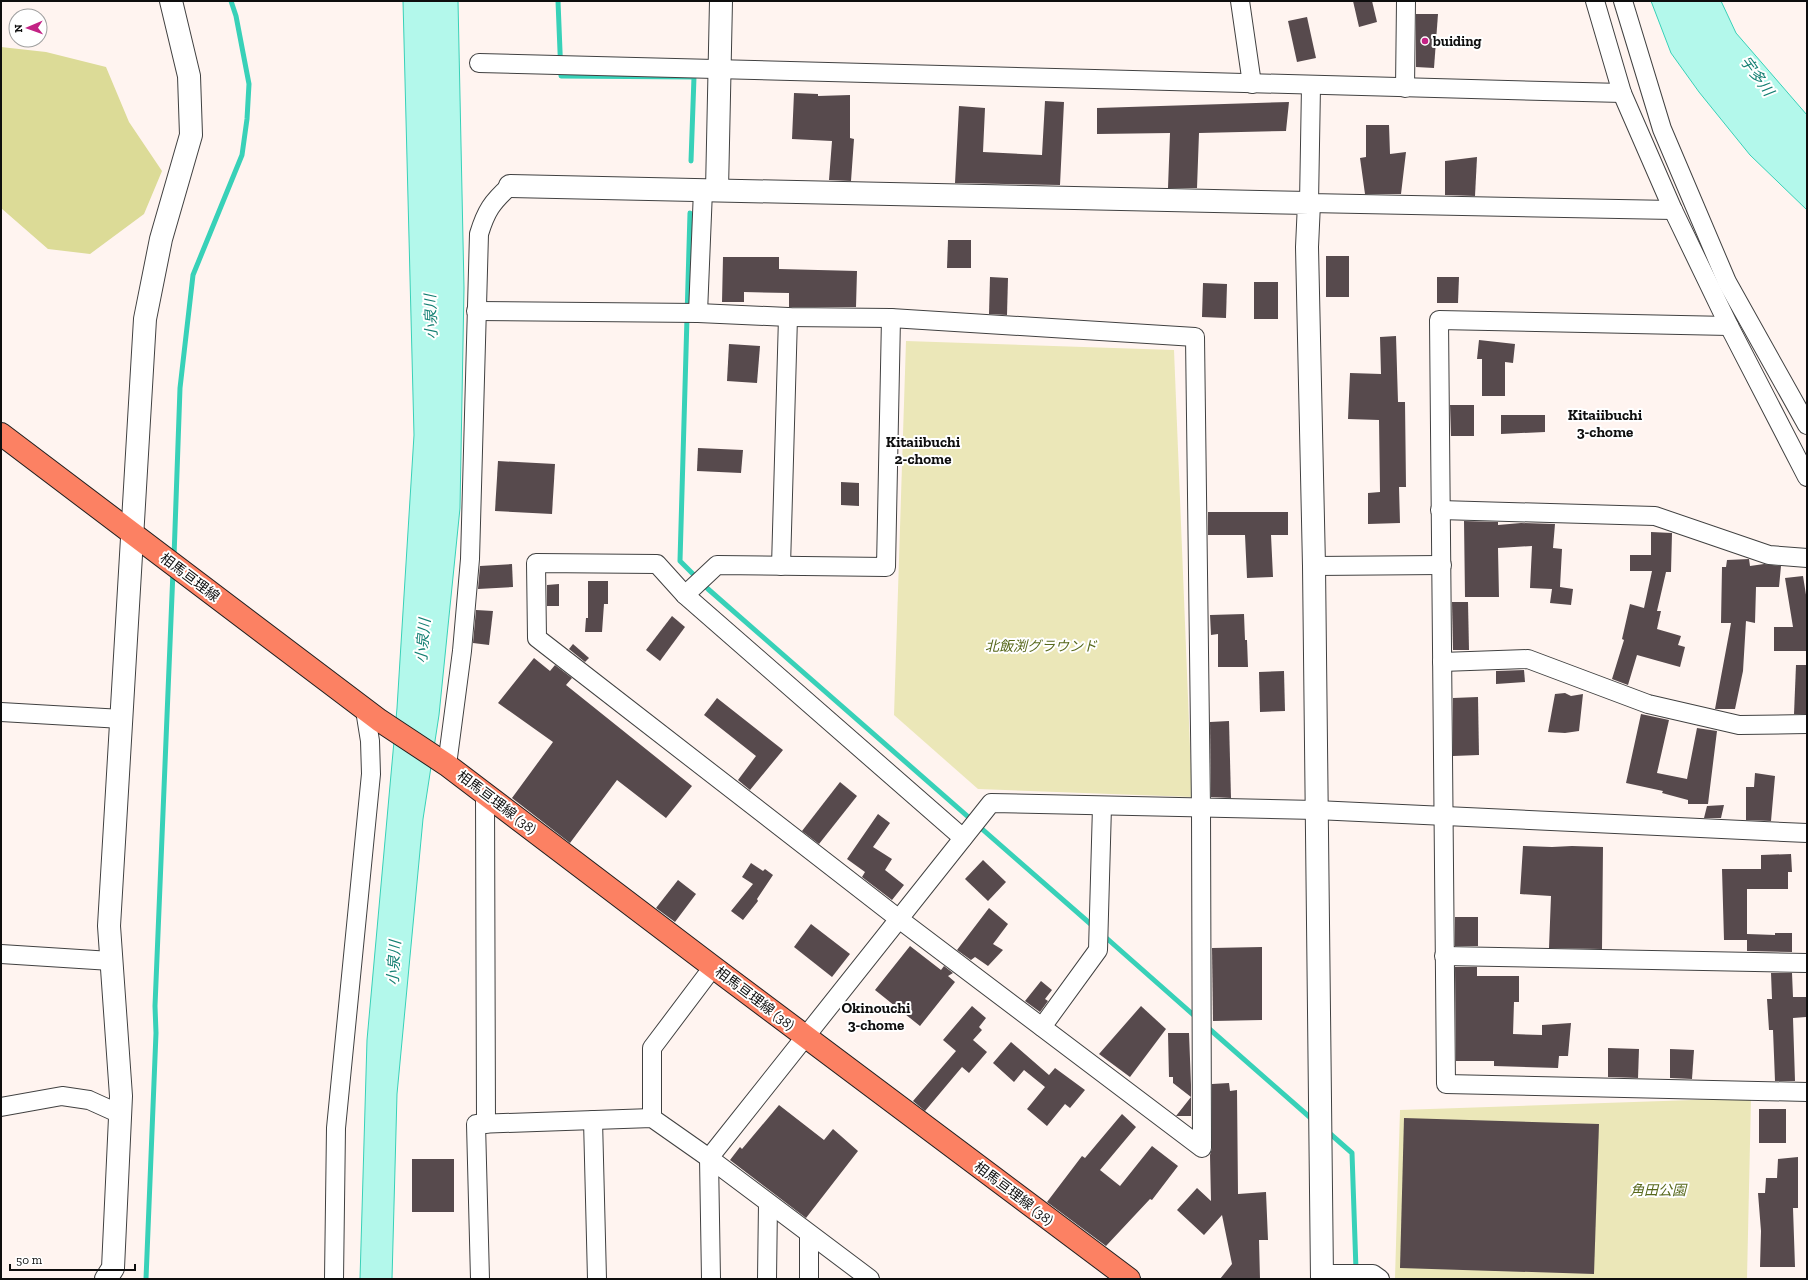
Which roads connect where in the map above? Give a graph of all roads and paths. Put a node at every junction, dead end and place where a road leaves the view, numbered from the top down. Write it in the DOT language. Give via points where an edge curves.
graph roads {
  1 [pos="171,1"];
  2 [pos="721,1"];
  3 [pos="1240,1"];
  4 [pos="1406,1"];
  5 [pos="1595,1"];
  6 [pos="1623,1"];
  7 [pos="479,63"];
  8 [pos="720,68"];
  9 [pos="1252,84"];
  10 [pos="1620,85"];
  11 [pos="1311,86"];
  12 [pos="1405,88"];
  13 [pos="1653,97"];
  14 [pos="1646,148"];
  15 [pos="510,186"];
  16 [pos="710,190"];
  17 [pos="1309,203"];
  18 [pos="1673,210"];
  19 [pos="476,311"];
  20 [pos="690,313"];
  21 [pos="788,317"];
  22 [pos="891,318"];
  23 [pos="1729,326"];
  24 [pos="1807,425"];
  25 [pos="1,434"];
  26 [pos="1807,477"];
  27 [pos="1440,510"];
  28 [pos="133,535"];
  29 [pos="1807,558"];
  30 [pos="1442,565"];
  31 [pos="781,566"];
  32 [pos="1314,566"];
  33 [pos="688,593"];
  34 [pos="1442,662"];
  35 [pos="1,712"];
  36 [pos="372,715"];
  37 [pos="122,719"];
  38 [pos="1807,724"];
  39 [pos="443,762"];
  40 [pos="485,794"];
  41 [pos="1102,806"];
  42 [pos="1201,808"];
  43 [pos="1316,810"];
  44 [pos="1444,815"];
  45 [pos="1807,833"];
  46 [pos="966,835"];
  47 [pos="899,919"];
  48 [pos="1,954"];
  49 [pos="1444,956"];
  50 [pos="112,961"];
  51 [pos="1807,964"];
  52 [pos="713,967"];
  53 [pos="1042,1026"];
  54 [pos="806,1036"];
  55 [pos="1807,1092"];
  56 [pos="1,1107"];
  57 [pos="120,1114"];
  58 [pos="652,1118"];
  59 [pos="593,1120"];
  60 [pos="486,1124"];
  61 [pos="709,1158"];
  62 [pos="768,1203"];
  63 [pos="809,1234"];
  64 [pos="850,1271"];
  65 [pos="1372,1276"];
  66 [pos="1322,1277"];
  67 [pos="106,1279"];
  68 [pos="334,1279"];
  69 [pos="480,1279"];
  70 [pos="597,1279"];
  71 [pos="711,1279"];
  72 [pos="767,1279"];
  73 [pos="809,1279"];
  74 [pos="870,1279"];
  75 [pos="1129,1279"];
  1 -- 28 [label="street" via="189,76 191,135 162,239 145,319"];
  2 -- 8 [label="street"];
  3 -- 9 [label="street"];
  4 -- 12 [label="street"];
  5 -- 10 [label="street"];
  6 -- 13 [label="street"];
  7 -- 8 [label="street"];
  8 -- 9 [label="street"];
  8 -- 16 [label="street"];
  9 -- 11 [label="street"];
  10 -- 12 [label="street"];
  10 -- 13 [label="street"];
  10 -- 14 [label="street"];
  11 -- 12 [label="street"];
  11 -- 17 [label="street"];
  13 -- 14 [label="street"];
  13 -- 24 [label="street" via="1662,129 1727,282"];
  14 -- 18 [label="street"];
  15 -- 16 [label="street"];
  15 -- 19 [label="street" via="495,199 486,213 479,234"];
  16 -- 17 [label="street"];
  16 -- 20 [label="street"];
  17 -- 18 [label="street"];
  17 -- 32 [label="street" via="1307,247"];
  18 -- 23 [label="street"];
  19 -- 20 [label="street"];
  19 -- 39 [label="street" via="470,559 462,651"];
  20 -- 21 [label="street"];
  21 -- 22 [label="street"];
  21 -- 31 [label="street"];
  22 -- 31 [label="street" via="886,567"];
  22 -- 42 [label="street" via="1195,337"];
  23 -- 26 [label="street"];
  23 -- 27 [label="street" via="1439,320"];
  25 -- 28 [label="main road, 相馬亘理線"];
  27 -- 29 [label="street" via="1655,516 1769,555"];
  27 -- 30 [label="street"];
  28 -- 36 [label="main road, 相馬亘理線"];
  28 -- 37 [label="street"];
  30 -- 32 [label="street"];
  30 -- 34 [label="street"];
  31 -- 33 [label="street" via="717,565"];
  32 -- 43 [label="street"];
  33 -- 46 [label="street"];
  33 -- 47 [label="street" via="657,564 536,563 536,638"];
  34 -- 38 [label="street" via="1528,659 1648,704 1739,725"];
  34 -- 44 [label="street"];
  35 -- 37 [label="street"];
  36 -- 39 [label="main road, 相馬亘理線 (38)"];
  36 -- 68 [label="street" via="371,774 336,1128"];
  37 -- 50 [label="street" via="109,926"];
  39 -- 40 [label="main road, 相馬亘理線 (38)"];
  40 -- 52 [label="main road, 相馬亘理線 (38)"];
  40 -- 60 [label="street"];
  41 -- 42 [label="street"];
  41 -- 46 [label="street" via="991,803"];
  41 -- 53 [label="street" via="1098,950"];
  42 -- 43 [label="street"];
  42 -- 53 [label="street" via="1202,1148"];
  43 -- 44 [label="street"];
  43 -- 66 [label="street"];
  44 -- 45 [label="street"];
  44 -- 49 [label="street"];
  46 -- 47 [label="street"];
  47 -- 53 [label="street"];
  47 -- 54 [label="street"];
  48 -- 50 [label="street"];
  49 -- 51 [label="street"];
  49 -- 55 [label="street" via="1446,1084"];
  50 -- 57 [label="street"];
  52 -- 54 [label="main road, 相馬亘理線 (38)"];
  52 -- 58 [label="street" via="652,1048"];
  54 -- 61 [label="street"];
  54 -- 75 [label="main road, 相馬亘理線 (38)"];
  56 -- 57 [label="street" via="62,1096 88,1100"];
  57 -- 67 [label="street" via="113,1268"];
  58 -- 59 [label="street"];
  58 -- 61 [label="street"];
  59 -- 60 [label="street"];
  59 -- 70 [label="street"];
  60 -- 69 [label="street" via="476,1124"];
  61 -- 62 [label="street"];
  61 -- 71 [label="street"];
  62 -- 63 [label="street"];
  62 -- 72 [label="street"];
  63 -- 64 [label="street"];
  63 -- 73 [label="street"];
  64 -- 74 [label="street"];
  65 -- 66 [label="street" via="1344,1274"];
}
